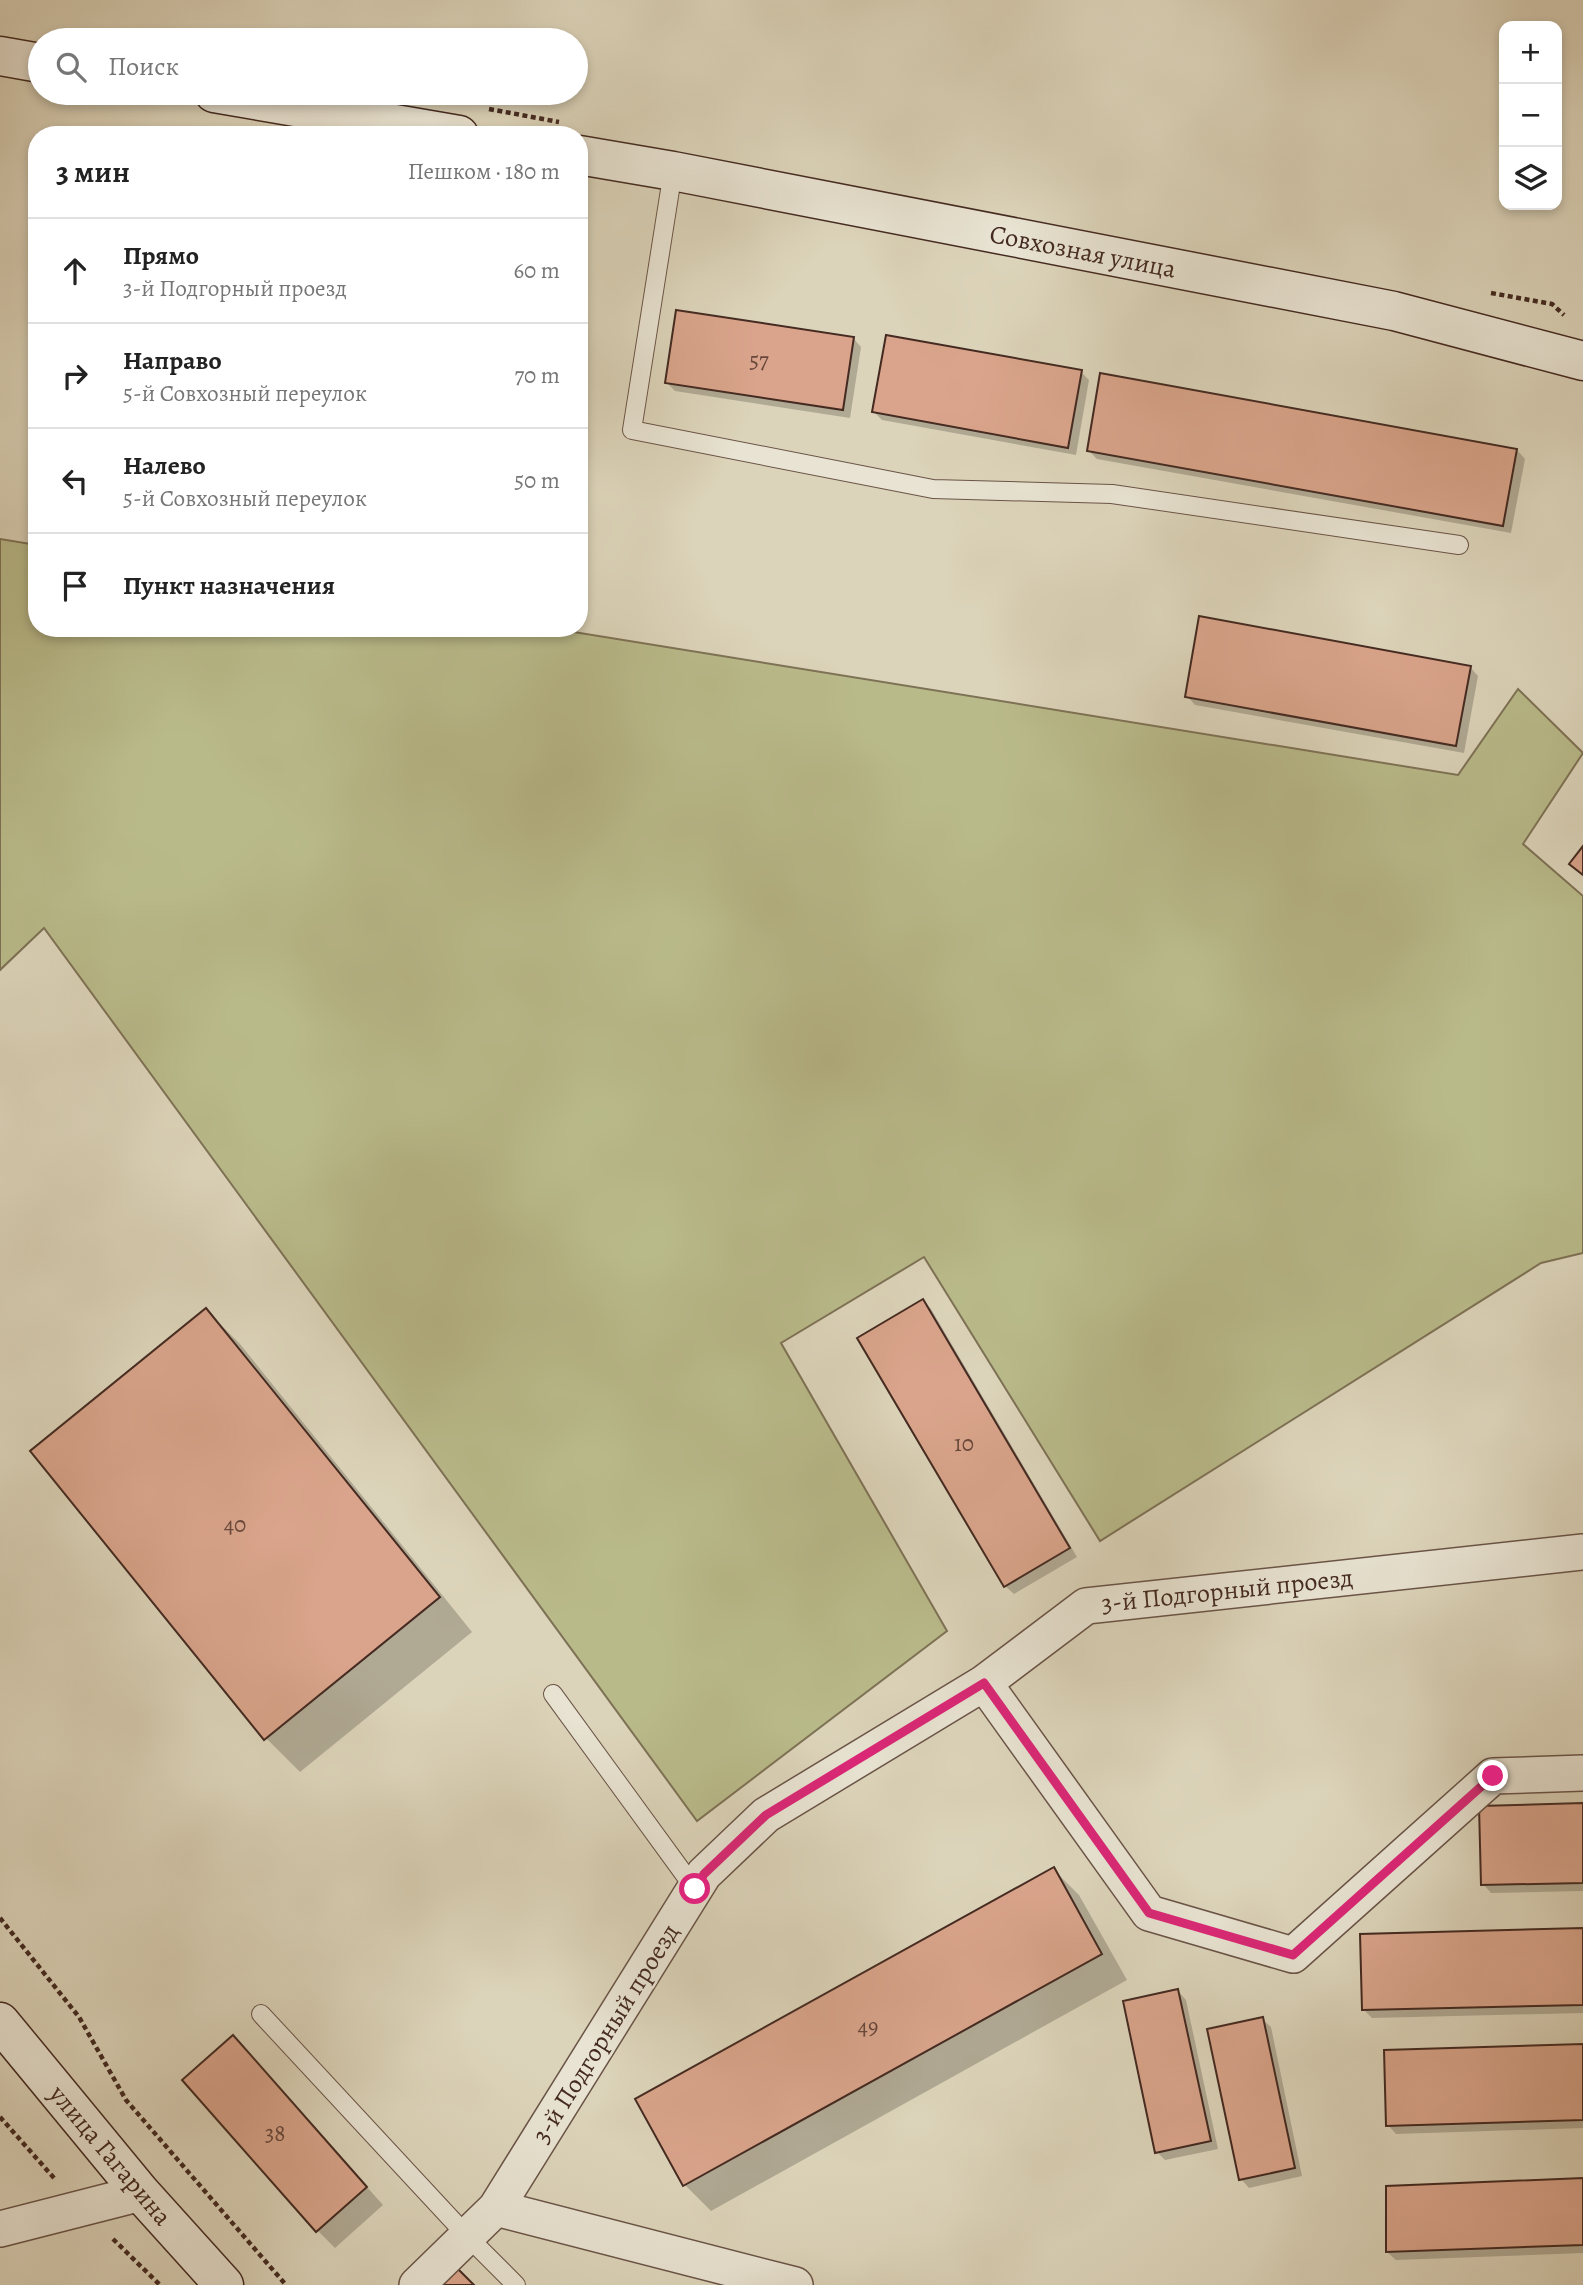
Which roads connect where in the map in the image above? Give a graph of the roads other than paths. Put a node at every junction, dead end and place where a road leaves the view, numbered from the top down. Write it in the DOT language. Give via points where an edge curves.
graph roads {
  1 [pos="0,56"];
  2 [pos="28,61"];
  3 [pos="284,105"];
  4 [pos="406,126"];
  5 [pos="588,157"];
  6 [pos="673,172"];
  7 [pos="1583,361"];
  8 [pos="1459,545"];
  9 [pos="1583,1552"];
  10 [pos="984,1683"];
  11 [pos="553,1694"];
  12 [pos="1583,1773"];
  13 [pos="695,1889"];
  14 [pos="261,2014"];
  15 [pos="0,2022"];
  16 [pos="141,2193"];
  17 [pos="496,2208"];
  18 [pos="0,2229"];
  19 [pos="468,2237"];
  20 [pos="224,2285"];
  21 [pos="417,2285"];
  22 [pos="516,2285"];
  23 [pos="795,2285"];
  1 -- 2 [label="street"];
  3 -- 4 [label="street"];
  5 -- 6 [label="street, Совхозная улица"];
  6 -- 7 [label="street, Совхозная улица" via="1394,311"];
  6 -- 8 [label="lane" via="632,430 933,489 1112,494"];
  9 -- 10 [label="street, 3-й Подгорный проезд" via="1086,1605"];
  10 -- 12 [label="street" via="1149,1913 1293,1955 1493,1776"];
  10 -- 13 [label="street, 3-й Подгорный проезд" via="766,1815 704,1874"];
  11 -- 13 [label="lane"];
  13 -- 17 [label="street, 3-й Подгорный проезд"];
  14 -- 19 [label="lane"];
  15 -- 16 [label="street, улица Гагарина"];
  16 -- 18 [label="street"];
  16 -- 20 [label="street, улица Гагарина"];
  17 -- 19 [label="street, 3-й Подгорный проезд"];
  17 -- 23 [label="street"];
  19 -- 21 [label="street, 3-й Подгорный проезд"];
  19 -- 22 [label="lane"];
}
